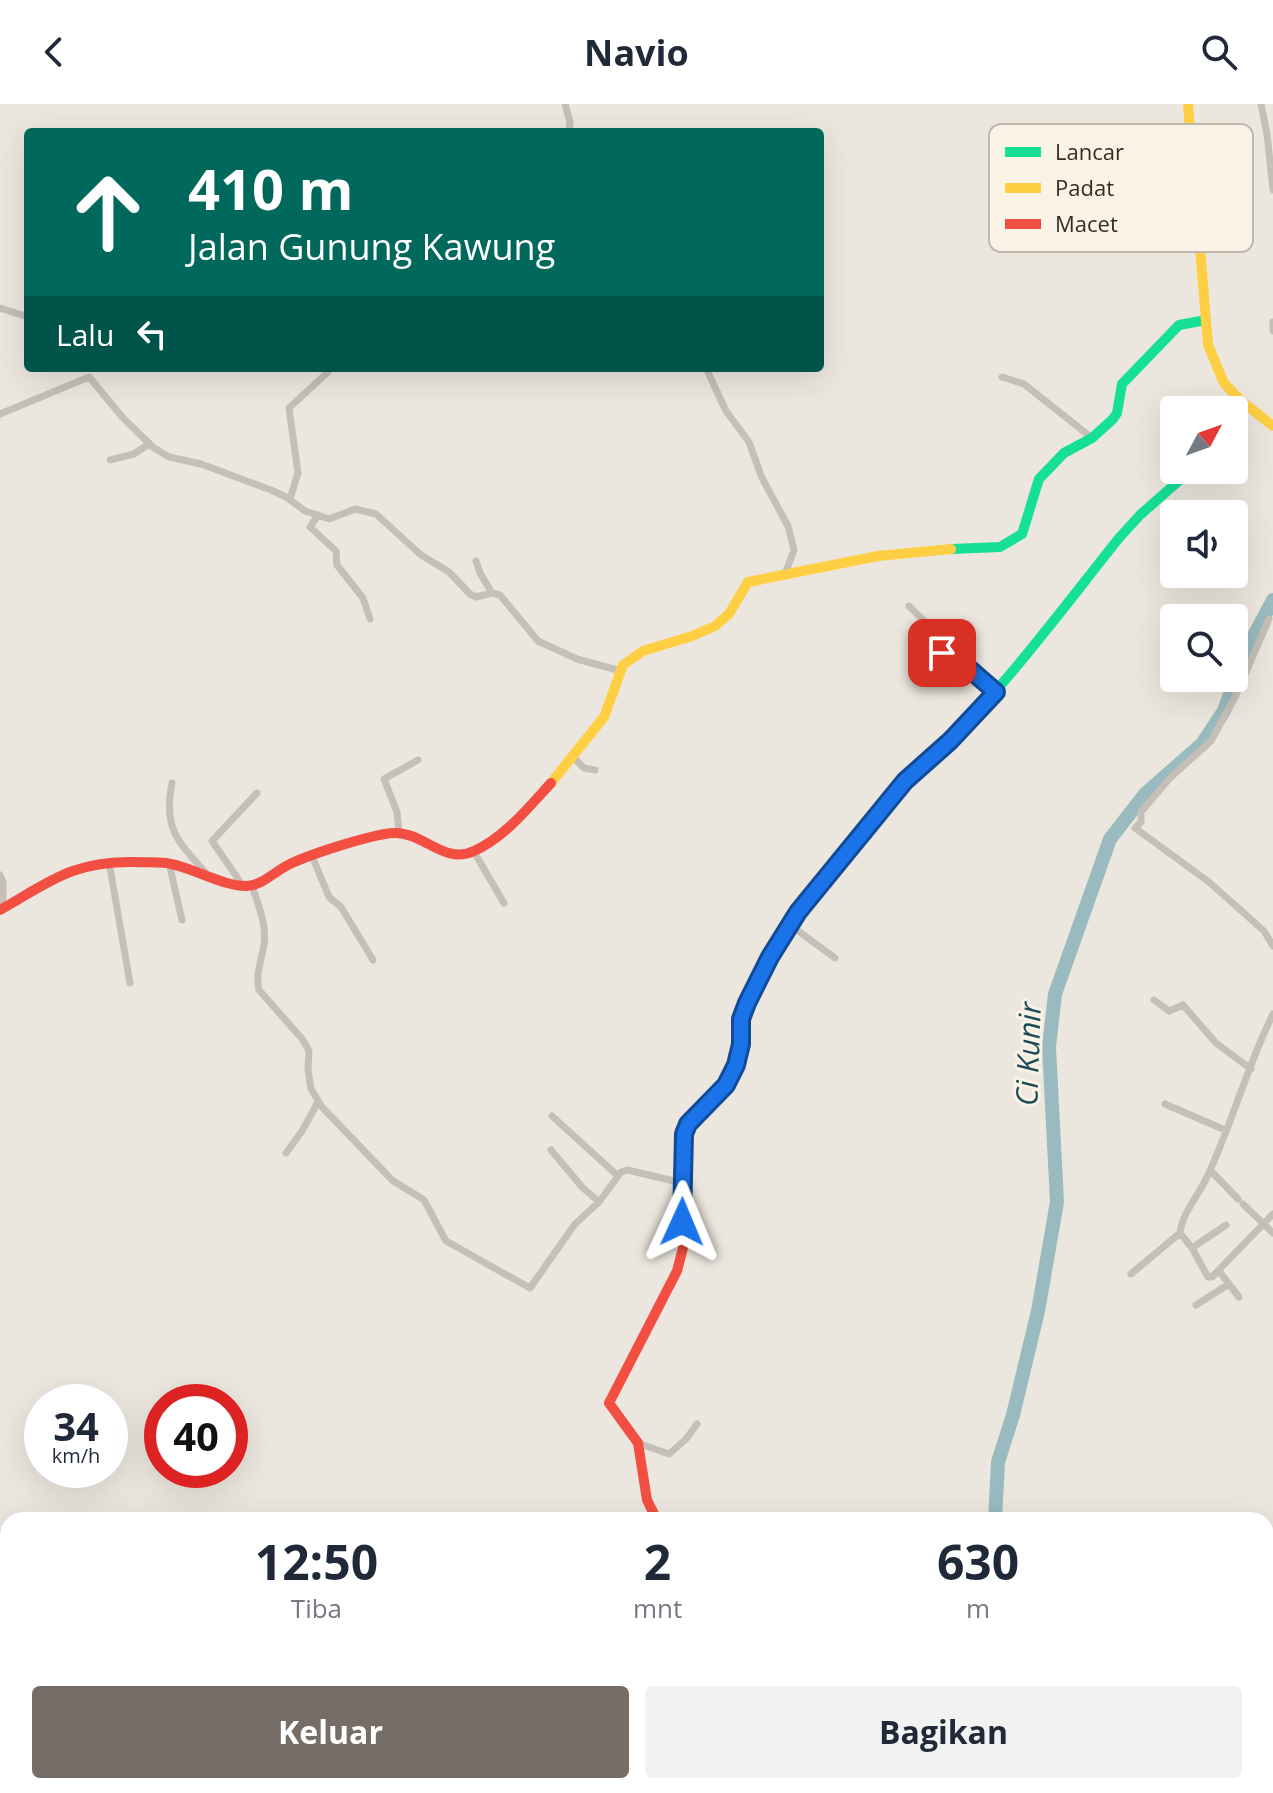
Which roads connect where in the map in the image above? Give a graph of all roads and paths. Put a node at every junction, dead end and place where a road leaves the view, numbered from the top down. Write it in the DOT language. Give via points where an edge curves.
graph roads {
  1 [pos="565,104"];
  2 [pos="1188,104"];
  3 [pos="1261,104"];
  4 [pos="1190,124"];
  5 [pos="569,128"];
  6 [pos="1273,190"];
  7 [pos="1200,252"];
  8 [pos="0,308"];
  9 [pos="24,316"];
  10 [pos="1206,320"];
  11 [pos="1273,322"];
  12 [pos="1273,331"];
  13 [pos="328,372"];
  14 [pos="708,372"];
  15 [pos="88,373"];
  16 [pos="1002,377"];
  17 [pos="1236,396"];
  18 [pos="1248,406"];
  19 [pos="0,414"];
  20 [pos="1273,426"];
  21 [pos="1092,438"];
  22 [pos="149,444"];
  23 [pos="110,460"];
  24 [pos="1175,484"];
  25 [pos="290,499"];
  26 [pos="318,515"];
  27 [pos="476,561"];
  28 [pos="785,574"];
  29 [pos="492,593"];
  30 [pos="909,606"];
  31 [pos="370,619"];
  32 [pos="1269,619"];
  33 [pos="621,671"];
  34 [pos="996,692"];
  35 [pos="573,757"];
  36 [pos="418,760"];
  37 [pos="595,770"];
  38 [pos="172,783"];
  39 [pos="257,793"];
  40 [pos="399,832"];
  41 [pos="474,852"];
  42 [pos="312,856"];
  43 [pos="109,862"];
  44 [pos="169,863"];
  45 [pos="205,872"];
  46 [pos="0,875"];
  47 [pos="248,886"];
  48 [pos="504,903"];
  49 [pos="2,909"];
  50 [pos="182,920"];
  51 [pos="790,925"];
  52 [pos="1273,946"];
  53 [pos="835,958"];
  54 [pos="373,960"];
  55 [pos="130,983"];
  56 [pos="1154,1000"];
  57 [pos="1273,1014"];
  58 [pos="1251,1069"];
  59 [pos="318,1102"];
  60 [pos="1165,1104"];
  61 [pos="552,1116"];
  62 [pos="1225,1130"];
  63 [pos="551,1150"];
  64 [pos="286,1153"];
  65 [pos="1210,1170"];
  66 [pos="618,1176"];
  67 [pos="683,1183"];
  68 [pos="599,1202"];
  69 [pos="1273,1214"];
  70 [pos="1264,1224"];
  71 [pos="1226,1225"];
  72 [pos="1180,1233"];
  73 [pos="1273,1233"];
  74 [pos="1192,1248"];
  75 [pos="1219,1271"];
  76 [pos="1131,1274"];
  77 [pos="1229,1284"];
  78 [pos="1239,1297"];
  79 [pos="1196,1305"];
  80 [pos="697,1424"];
  81 [pos="638,1443"];
  82 [pos="653,1512"];
  1 -- 5 [label="street"];
  2 -- 4 [label="street"];
  3 -- 6 [label="street"];
  7 -- 10 [label="street"];
  8 -- 9 [label="street"];
  10 -- 17 [label="street" via="1217,376"];
  10 -- 21 [label="street" via="1179,325 1155,349 1122,384 1117,413"];
  11 -- 12 [label="street"];
  13 -- 25 [label="street" via="289,408 298,473"];
  14 -- 28 [label="street" via="726,411 749,442 791,534 794,550"];
  15 -- 19 [label="street"];
  15 -- 22 [label="street"];
  16 -- 21 [label="street" via="1024,384"];
  18 -- 20 [label="street"];
  21 -- 28 [label="street" via="1064,453 1039,479 1022,534 1000,547 921,550"];
  22 -- 23 [label="street"];
  22 -- 25 [label="street" via="169,457"];
  24 -- 34 [label="street" via="1119,538"];
  25 -- 26 [label="street"];
  26 -- 29 [label="street" via="329,519 355,509 376,514 470,594"];
  26 -- 31 [label="street" via="310,527 337,552 337,565 363,598"];
  27 -- 29 [label="street"];
  28 -- 33 [label="street" via="748,582 723,621 695,637 639,654"];
  29 -- 33 [label="street" via="502,597 538,641"];
  30 -- 34 [label="street" via="935,632 944,655"];
  32 -- 52 [label="street" via="1217,732 1150,801 1135,828 1209,882 1264,931"];
  33 -- 35 [label="street" via="605,715"];
  34 -- 51 [label="street" via="905,781"];
  35 -- 37 [label="street" via="587,770"];
  35 -- 41 [label="street" via="517,818"];
  36 -- 40 [label="street" via="384,779"];
  38 -- 45 [label="street" via="172,829"];
  39 -- 47 [label="street" via="212,842"];
  40 -- 41 [label="street" via="458,856"];
  40 -- 42 [label="street"];
  41 -- 48 [label="street"];
  42 -- 47 [label="street"];
  42 -- 54 [label="street" via="329,897 341,907"];
  43 -- 44 [label="street"];
  43 -- 49 [label="street" via="59,876"];
  43 -- 55 [label="street"];
  44 -- 45 [label="street"];
  44 -- 50 [label="street"];
  45 -- 47 [label="street"];
  46 -- 49 [label="street"];
  47 -- 59 [label="street" via="260,907 265,941 259,990 297,1030 309,1051 309,1079"];
  51 -- 53 [label="street"];
  51 -- 67 [label="street" via="747,1003 736,1065 716,1098 688,1124"];
  56 -- 58 [label="street" via="1169,1011 1183,1005 1216,1043"];
  57 -- 58 [label="street"];
  58 -- 62 [label="street"];
  59 -- 64 [label="street"];
  59 -- 68 [label="street" via="392,1180 424,1200 446,1241 527,1288 575,1224"];
  60 -- 62 [label="street"];
  61 -- 66 [label="street"];
  62 -- 65 [label="street"];
  63 -- 68 [label="street"];
  65 -- 70 [label="street"];
  65 -- 72 [label="street"];
  66 -- 67 [label="street" via="627,1170"];
  66 -- 68 [label="street"];
  67 -- 81 [label="street" via="683,1248 677,1271 609,1403"];
  69 -- 70 [label="street"];
  70 -- 73 [label="street"];
  70 -- 75 [label="street"];
  71 -- 74 [label="street"];
  72 -- 74 [label="street"];
  72 -- 76 [label="street"];
  74 -- 75 [label="street" via="1208,1277"];
  75 -- 77 [label="street"];
  77 -- 78 [label="street"];
  77 -- 79 [label="street"];
  80 -- 81 [label="street" via="669,1454"];
  81 -- 82 [label="street"];
}
